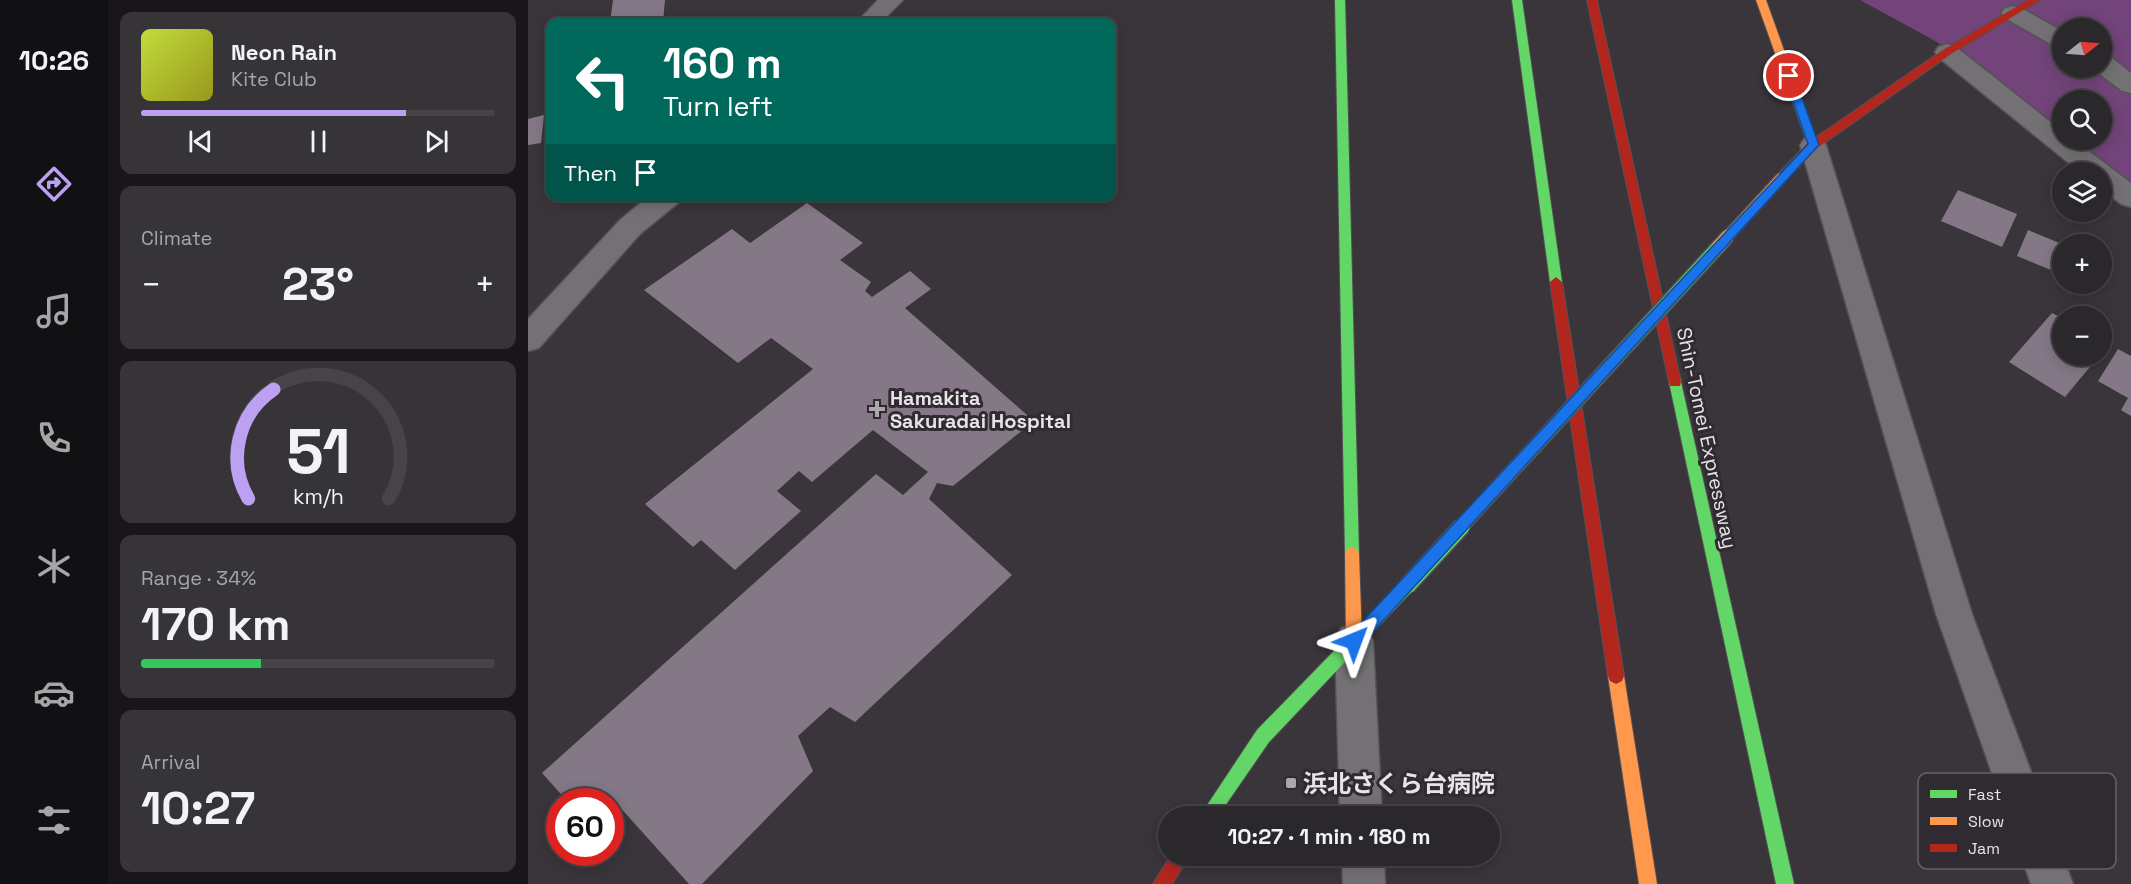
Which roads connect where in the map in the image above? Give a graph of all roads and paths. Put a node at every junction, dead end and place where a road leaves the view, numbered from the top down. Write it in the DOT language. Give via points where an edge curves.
graph roads {
  1 [pos="891,0"];
  2 [pos="1340,0"];
  3 [pos="1506,0"];
  4 [pos="1517,0"];
  5 [pos="1592,0"];
  6 [pos="1761,0"];
  7 [pos="2035,0"];
  8 [pos="2013,13"];
  9 [pos="872,18"];
  10 [pos="2052,35"];
  11 [pos="1947,52"];
  12 [pos="2112,71"];
  13 [pos="2131,85"];
  14 [pos="1813,145"];
  15 [pos="2084,162"];
  16 [pos="2112,183"];
  17 [pos="2131,197"];
  18 [pos="662,201"];
  19 [pos="1547,219"];
  20 [pos="528,339"];
  21 [pos="1354,641"];
  22 [pos="2012,773"];
  23 [pos="1215,806"];
  24 [pos="1361,806"];
  25 [pos="1174,866"];
  26 [pos="1363,866"];
  27 [pos="2047,869"];
  28 [pos="1162,884"];
  29 [pos="1364,884"];
  30 [pos="1648,884"];
  31 [pos="1785,884"];
  32 [pos="2052,884"];
  1 -- 9 [label="street"];
  2 -- 21 [label="main road"];
  3 -- 19 [label="main road"];
  4 -- 19 [label="main road"];
  5 -- 31 [label="main road, Shin-Tomei Expressway"];
  6 -- 14 [label="main road"];
  7 -- 8 [label="main road"];
  8 -- 10 [label="street"];
  8 -- 11 [label="main road"];
  11 -- 14 [label="main road"];
  11 -- 15 [label="street"];
  12 -- 13 [label="street"];
  14 -- 21 [label="main road, bridge"];
  14 -- 22 [label="street" via="1954,614"];
  16 -- 17 [label="street"];
  18 -- 20 [label="street" via="630,227"];
  19 -- 30 [label="main road"];
  21 -- 23 [label="main road" via="1263,736"];
  21 -- 24 [label="street"];
  25 -- 28 [label="main road"];
  26 -- 29 [label="street"];
  27 -- 32 [label="street"];
}
